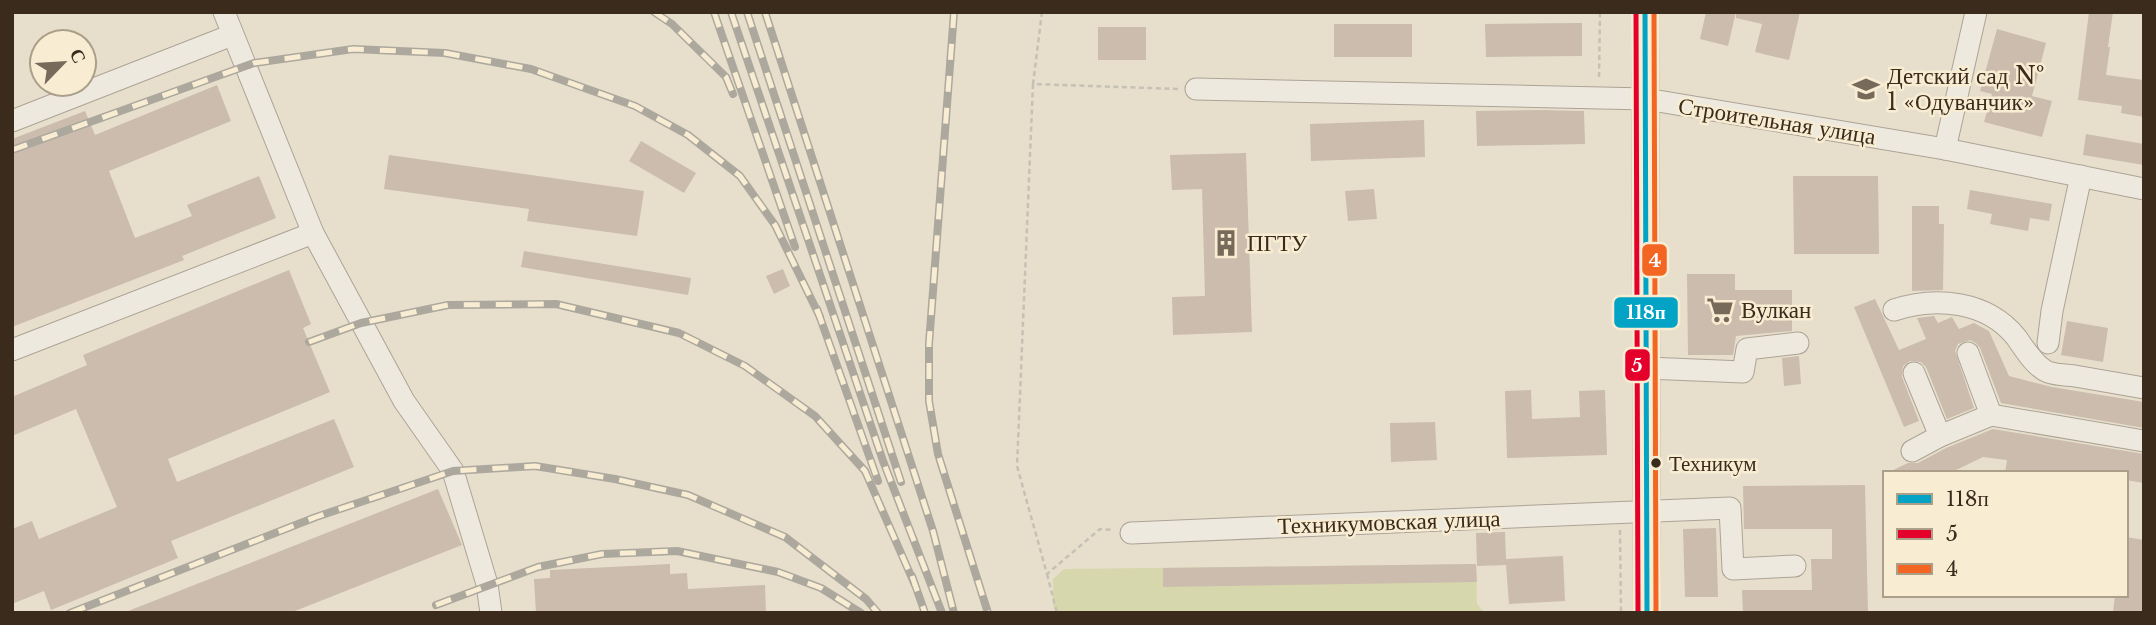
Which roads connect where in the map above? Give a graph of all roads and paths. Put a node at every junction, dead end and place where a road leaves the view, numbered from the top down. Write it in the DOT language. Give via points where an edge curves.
graph roads {
  1 [pos="224,12"];
  2 [pos="1042,12"];
  3 [pos="1600,12"];
  4 [pos="1645,12"];
  5 [pos="1976,12"];
  6 [pos="232,35"];
  7 [pos="1599,77"];
  8 [pos="1033,84"];
  9 [pos="1196,89"];
  10 [pos="1646,99"];
  11 [pos="12,121"];
  12 [pos="1945,149"];
  13 [pos="2081,177"];
  14 [pos="2144,189"];
  15 [pos="313,233"];
  16 [pos="1894,310"];
  17 [pos="1798,343"];
  18 [pos="2048,343"];
  19 [pos="12,350"];
  20 [pos="1968,353"];
  21 [pos="1647,368"];
  22 [pos="1914,373"];
  23 [pos="2144,388"];
  24 [pos="1991,415"];
  25 [pos="1940,436"];
  26 [pos="2144,442"];
  27 [pos="1912,451"];
  28 [pos="1647,511"];
  29 [pos="1620,512"];
  30 [pos="1134,533"];
  31 [pos="1795,566"];
  32 [pos="1047,574"];
  33 [pos="491,613"];
  34 [pos="1057,613"];
  35 [pos="1621,613"];
  36 [pos="1647,613"];
  1 -- 6 [label="street"];
  2 -- 8 [label="path"];
  3 -- 7 [label="path"];
  4 -- 10 [label="main road"];
  5 -- 12 [label="street"];
  6 -- 11 [label="street"];
  6 -- 15 [label="street"];
  8 -- 9 [label="path"];
  8 -- 32 [label="path" via="1017,466"];
  9 -- 10 [label="street, Строительная улица"];
  10 -- 12 [label="street, Строительная улица"];
  10 -- 21 [label="main road"];
  12 -- 13 [label="street, Строительная улица"];
  13 -- 14 [label="street, Строительная улица"];
  13 -- 18 [label="street"];
  15 -- 19 [label="street"];
  15 -- 33 [label="street" via="404,401 453,471 487,584"];
  16 -- 23 [label="street" via="1955,303 1992,315 2006,325 2046,372"];
  17 -- 21 [label="street" via="1747,349 1742,372"];
  20 -- 24 [label="street"];
  21 -- 28 [label="main road"];
  22 -- 25 [label="street"];
  24 -- 25 [label="street"];
  24 -- 26 [label="street"];
  25 -- 27 [label="street"];
  28 -- 29 [label="street, Техникумовская улица"];
  28 -- 31 [label="street, Техникумовская улица" via="1730,508 1733,569"];
  28 -- 36 [label="main road"];
  29 -- 30 [label="street, Техникумовская улица"];
  29 -- 35 [label="path"];
  30 -- 32 [label="path" via="1100,529"];
  32 -- 34 [label="path"];
}
